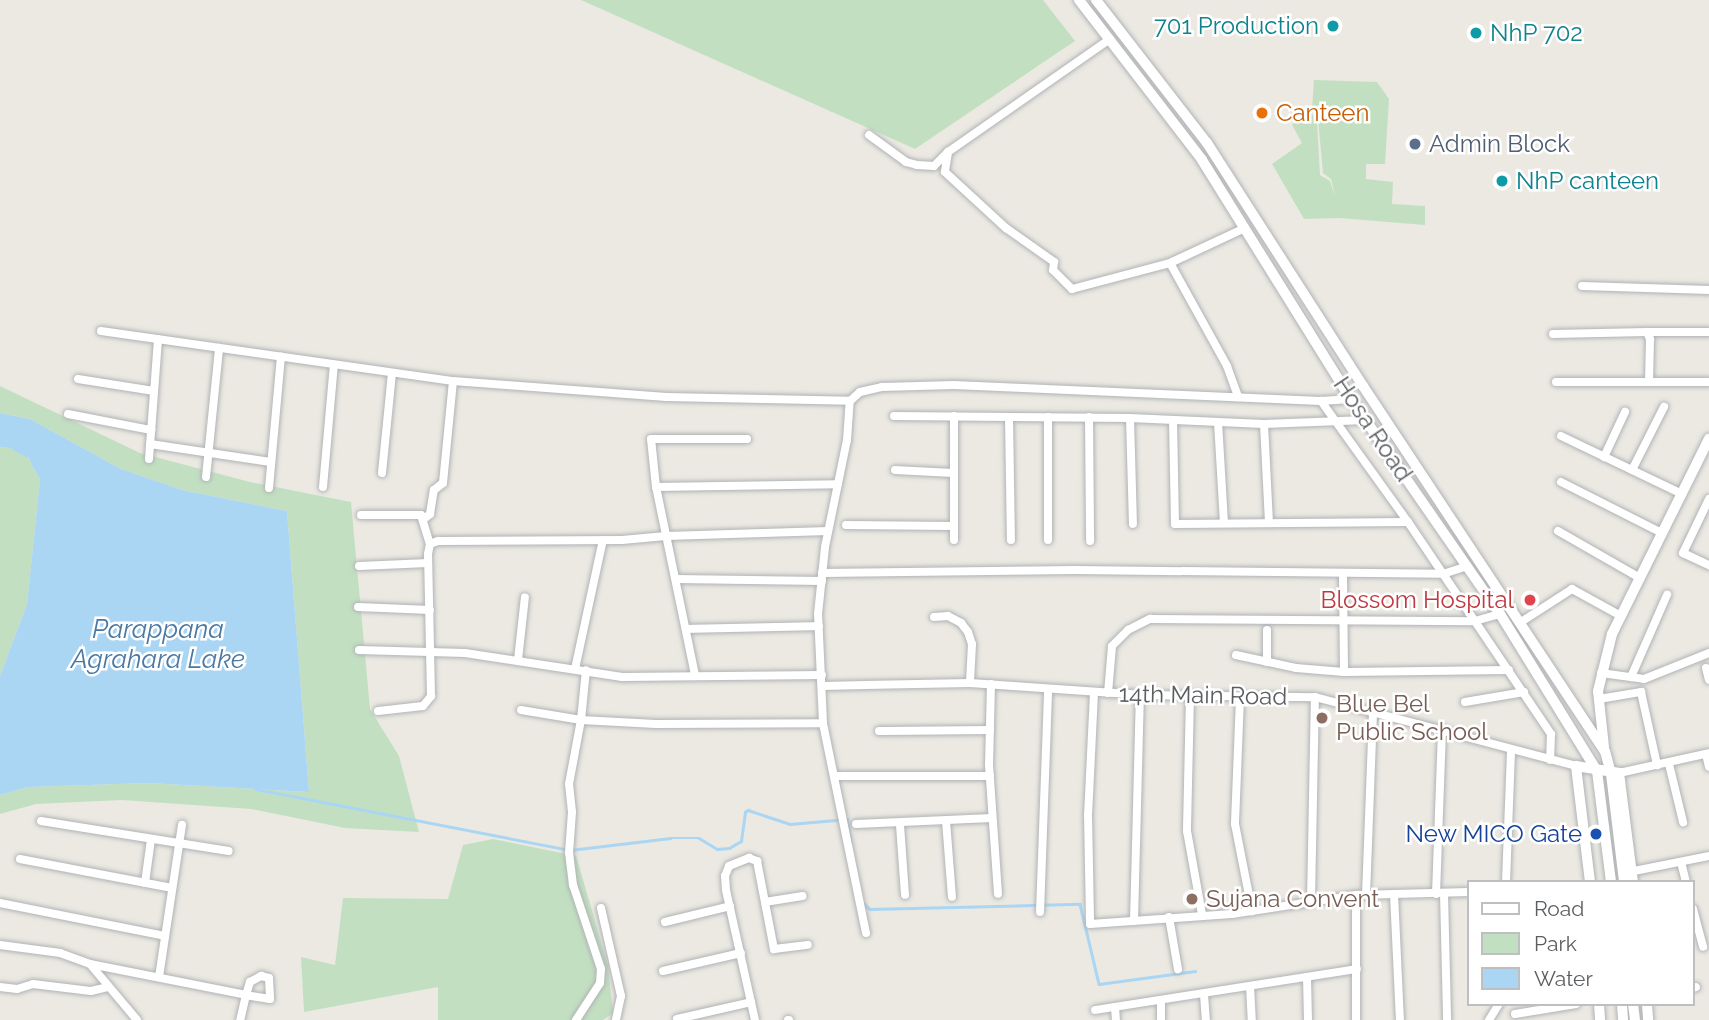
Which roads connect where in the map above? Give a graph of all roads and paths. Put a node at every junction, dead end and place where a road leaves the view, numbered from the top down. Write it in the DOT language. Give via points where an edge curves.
graph roads {
  1 [pos="1079,0"];
  2 [pos="1096,0"];
  3 [pos="1110,39"];
  4 [pos="869,135"];
  5 [pos="948,152"];
  6 [pos="1245,228"];
  7 [pos="1170,263"];
  8 [pos="1582,286"];
  9 [pos="1709,290"];
  10 [pos="101,331"];
  11 [pos="1647,332"];
  12 [pos="1709,332"];
  13 [pos="1553,334"];
  14 [pos="158,339"];
  15 [pos="219,348"];
  16 [pos="282,357"];
  17 [pos="334,364"];
  18 [pos="392,373"];
  19 [pos="78,379"];
  20 [pos="453,381"];
  21 [pos="1556,382"];
  22 [pos="1649,382"];
  23 [pos="1709,383"];
  24 [pos="154,391"];
  25 [pos="1238,397"];
  26 [pos="1351,399"];
  27 [pos="850,401"];
  28 [pos="1321,401"];
  29 [pos="1664,407"];
  30 [pos="1625,412"];
  31 [pos="68,414"];
  32 [pos="894,416"];
  33 [pos="954,416"];
  34 [pos="1009,417"];
  35 [pos="1048,417"];
  36 [pos="1089,417"];
  37 [pos="1130,418"];
  38 [pos="1173,420"];
  39 [pos="1366,420"];
  40 [pos="1218,422"];
  41 [pos="1264,424"];
  42 [pos="1338,424"];
  43 [pos="151,430"];
  44 [pos="1561,436"];
  45 [pos="747,439"];
  46 [pos="1709,439"];
  47 [pos="150,444"];
  48 [pos="208,453"];
  49 [pos="1604,457"];
  50 [pos="149,459"];
  51 [pos="271,462"];
  52 [pos="1417,464"];
  53 [pos="895,470"];
  54 [pos="1632,470"];
  55 [pos="382,473"];
  56 [pos="953,473"];
  57 [pos="206,477"];
  58 [pos="1405,477"];
  59 [pos="1561,482"];
  60 [pos="838,484"];
  61 [pos="656,486"];
  62 [pos="323,487"];
  63 [pos="269,488"];
  64 [pos="1682,494"];
  65 [pos="1709,499"];
  66 [pos="362,514"];
  67 [pos="424,519"];
  68 [pos="1408,522"];
  69 [pos="1224,523"];
  70 [pos="1269,523"];
  71 [pos="1133,524"];
  72 [pos="846,525"];
  73 [pos="954,526"];
  74 [pos="828,531"];
  75 [pos="1558,531"];
  76 [pos="1662,533"];
  77 [pos="666,536"];
  78 [pos="603,540"];
  79 [pos="954,540"];
  80 [pos="1011,540"];
  81 [pos="1048,540"];
  82 [pos="1090,541"];
  83 [pos="430,544"];
  84 [pos="428,563"];
  85 [pos="1709,565"];
  86 [pos="359,566"];
  87 [pos="1467,566"];
  88 [pos="1343,574"];
  89 [pos="1443,574"];
  90 [pos="822,577"];
  91 [pos="1640,578"];
  92 [pos="676,579"];
  93 [pos="1667,595"];
  94 [pos="525,597"];
  95 [pos="358,607"];
  96 [pos="430,610"];
  97 [pos="1500,614"];
  98 [pos="1621,616"];
  99 [pos="934,617"];
  100 [pos="1475,621"];
  101 [pos="1343,622"];
  102 [pos="1521,622"];
  103 [pos="819,626"];
  104 [pos="687,629"];
  105 [pos="1267,630"];
  106 [pos="359,650"];
  107 [pos="432,652"];
  108 [pos="1709,653"];
  109 [pos="1236,655"];
  110 [pos="517,660"];
  111 [pos="1267,662"];
  112 [pos="1706,668"];
  113 [pos="575,669"];
  114 [pos="586,670"];
  115 [pos="1509,670"];
  116 [pos="1344,671"];
  117 [pos="1601,673"];
  118 [pos="822,675"];
  119 [pos="695,676"];
  120 [pos="1631,677"];
  121 [pos="1709,680"];
  122 [pos="971,683"];
  123 [pos="992,684"];
  124 [pos="822,686"];
  125 [pos="1048,691"];
  126 [pos="1524,692"];
  127 [pos="1094,693"];
  128 [pos="1108,693"];
  129 [pos="1140,695"];
  130 [pos="1190,696"];
  131 [pos="1315,697"];
  132 [pos="1240,698"];
  133 [pos="1599,699"];
  134 [pos="1465,702"];
  135 [pos="521,710"];
  136 [pos="378,711"];
  137 [pos="1373,711"];
  138 [pos="581,720"];
  139 [pos="823,723"];
  140 [pos="1442,729"];
  141 [pos="990,730"];
  142 [pos="879,731"];
  143 [pos="1511,750"];
  144 [pos="1605,751"];
  145 [pos="1707,754"];
  146 [pos="1588,755"];
  147 [pos="1550,761"];
  148 [pos="1669,764"];
  149 [pos="1657,765"];
  150 [pos="1576,766"];
  151 [pos="1709,766"];
  152 [pos="1597,771"];
  153 [pos="1615,773"];
  154 [pos="834,776"];
  155 [pos="990,776"];
  156 [pos="992,818"];
  157 [pos="41,821"];
  158 [pos="946,821"];
  159 [pos="1683,822"];
  160 [pos="856,824"];
  161 [pos="182,825"];
  162 [pos="900,825"];
  163 [pos="151,839"];
  164 [pos="179,844"];
  165 [pos="229,851"];
  166 [pos="1709,856"];
  167 [pos="20,859"];
  168 [pos="1681,862"];
  169 [pos="1628,877"];
  170 [pos="1506,880"];
  171 [pos="1590,880"];
  172 [pos="1611,880"];
  173 [pos="1686,880"];
  174 [pos="145,883"];
  175 [pos="172,888"];
  176 [pos="1468,892"];
  177 [pos="1440,893"];
  178 [pos="998,894"];
  179 [pos="1394,894"];
  180 [pos="905,895"];
  181 [pos="1356,895"];
  182 [pos="1366,895"];
  183 [pos="803,896"];
  184 [pos="952,897"];
  185 [pos="1311,901"];
  186 [pos="765,902"];
  187 [pos="0,903"];
  188 [pos="730,906"];
  189 [pos="601,908"];
  190 [pos="1252,911"];
  191 [pos="1040,912"];
  192 [pos="1202,914"];
  193 [pos="1168,917"];
  194 [pos="1695,917"];
  195 [pos="1134,921"];
  196 [pos="664,922"];
  197 [pos="866,933"];
  198 [pos="165,936"];
  199 [pos="0,945"];
  200 [pos="808,945"];
  201 [pos="1703,947"];
  202 [pos="741,954"];
  203 [pos="90,964"];
  204 [pos="1178,969"];
  205 [pos="1357,969"];
  206 [pos="663,971"];
  207 [pos="159,977"];
  208 [pos="1307,977"];
  209 [pos="1250,986"];
  210 [pos="0,987"];
  211 [pos="109,987"];
  212 [pos="1204,994"];
  213 [pos="1161,1000"];
  214 [pos="751,1002"];
  215 [pos="1564,1006"];
  216 [pos="1115,1007"];
  217 [pos="1095,1010"];
  218 [pos="1515,1014"];
  219 [pos="677,1019"];
  220 [pos="137,1020"];
  221 [pos="240,1020"];
  222 [pos="576,1020"];
  223 [pos="616,1020"];
  224 [pos="755,1020"];
  225 [pos="1116,1020"];
  226 [pos="1161,1020"];
  227 [pos="1206,1020"];
  228 [pos="1252,1020"];
  229 [pos="1308,1020"];
  230 [pos="1356,1020"];
  231 [pos="1400,1020"];
  232 [pos="1447,1020"];
  1 -- 3 [label="main road, Hosa Road"];
  2 -- 52 [label="main road, Hosa Road" via="1207,143"];
  3 -- 5 [label="street"];
  3 -- 6 [label="main road, Hosa Road" via="1202,160"];
  4 -- 5 [label="street" via="917,165 934,166"];
  5 -- 7 [label="street" via="945,172 1006,228 1054,262 1053,270 1072,289"];
  6 -- 7 [label="street"];
  6 -- 26 [label="main road, Hosa Road"];
  7 -- 25 [label="street" via="1227,366"];
  8 -- 9 [label="street"];
  10 -- 14 [label="street"];
  11 -- 12 [label="street"];
  11 -- 13 [label="street"];
  11 -- 22 [label="street"];
  14 -- 15 [label="street"];
  14 -- 24 [label="street"];
  15 -- 16 [label="street"];
  15 -- 48 [label="street"];
  16 -- 17 [label="street"];
  16 -- 51 [label="street"];
  17 -- 18 [label="street"];
  17 -- 62 [label="street"];
  18 -- 20 [label="street"];
  18 -- 55 [label="street"];
  19 -- 24 [label="street"];
  20 -- 27 [label="street" via="666,397"];
  20 -- 67 [label="street" via="443,483 434,490 430,514"];
  21 -- 22 [label="street"];
  22 -- 23 [label="street"];
  24 -- 43 [label="street"];
  25 -- 27 [label="street" via="954,385 882,387 860,392"];
  25 -- 28 [label="street"];
  26 -- 28 [label="street"];
  26 -- 39 [label="main road, Hosa Road"];
  27 -- 60 [label="street"];
  28 -- 42 [label="street"];
  29 -- 54 [label="street"];
  30 -- 49 [label="street"];
  31 -- 43 [label="street"];
  32 -- 33 [label="street"];
  33 -- 34 [label="street"];
  33 -- 56 [label="street"];
  34 -- 35 [label="street"];
  34 -- 80 [label="street"];
  35 -- 36 [label="street"];
  35 -- 81 [label="street"];
  36 -- 37 [label="street"];
  36 -- 82 [label="street"];
  37 -- 38 [label="street"];
  37 -- 71 [label="street"];
  38 -- 40 [label="street"];
  38 -- 69 [label="street" via="1175,524"];
  39 -- 42 [label="street"];
  39 -- 58 [label="main road, Hosa Road"];
  40 -- 41 [label="street"];
  40 -- 69 [label="street"];
  41 -- 42 [label="street"];
  41 -- 70 [label="street"];
  42 -- 68 [label="street"];
  43 -- 47 [label="street"];
  44 -- 49 [label="street"];
  45 -- 61 [label="street" via="651,439"];
  46 -- 64 [label="main road"];
  47 -- 48 [label="street"];
  47 -- 50 [label="street"];
  48 -- 51 [label="street"];
  48 -- 57 [label="street"];
  49 -- 54 [label="street"];
  51 -- 63 [label="street"];
  52 -- 58 [label="main road"];
  52 -- 102 [label="main road, Hosa Road"];
  53 -- 56 [label="street"];
  54 -- 64 [label="street"];
  56 -- 73 [label="street"];
  58 -- 87 [label="main road, Hosa Road"];
  59 -- 76 [label="street"];
  60 -- 61 [label="street"];
  60 -- 74 [label="street"];
  61 -- 77 [label="street"];
  64 -- 76 [label="main road"];
  65 -- 85 [label="street" via="1683,553"];
  66 -- 67 [label="street" via="421,515"];
  67 -- 83 [label="street"];
  68 -- 70 [label="street"];
  68 -- 89 [label="street"];
  69 -- 70 [label="street"];
  72 -- 73 [label="street"];
  73 -- 79 [label="street"];
  74 -- 77 [label="street"];
  74 -- 90 [label="street"];
  75 -- 91 [label="street"];
  76 -- 91 [label="main road"];
  77 -- 78 [label="street"];
  77 -- 92 [label="street"];
  78 -- 83 [label="street" via="487,539"];
  78 -- 113 [label="street"];
  83 -- 84 [label="street"];
  84 -- 86 [label="street"];
  84 -- 96 [label="street"];
  87 -- 89 [label="street"];
  87 -- 97 [label="main road, Hosa Road"];
  88 -- 89 [label="street"];
  88 -- 90 [label="street" via="1074,570"];
  88 -- 101 [label="street"];
  89 -- 100 [label="street"];
  90 -- 92 [label="street"];
  90 -- 103 [label="street"];
  91 -- 98 [label="main road"];
  92 -- 104 [label="street"];
  93 -- 120 [label="street"];
  94 -- 110 [label="street"];
  95 -- 96 [label="street"];
  96 -- 107 [label="street"];
  97 -- 100 [label="street"];
  97 -- 146 [label="main road, Hosa Road"];
  98 -- 102 [label="street" via="1572,589"];
  98 -- 117 [label="main road"];
  99 -- 122 [label="street" via="948,616 968,632"];
  100 -- 101 [label="street"];
  100 -- 115 [label="street"];
  101 -- 116 [label="street"];
  101 -- 128 [label="street" via="1150,619 1128,630 1112,646"];
  102 -- 144 [label="main road, Hosa Road"];
  103 -- 104 [label="street"];
  103 -- 118 [label="street"];
  104 -- 119 [label="street"];
  105 -- 111 [label="street"];
  106 -- 107 [label="street"];
  107 -- 110 [label="street"];
  107 -- 136 [label="street" via="429,702"];
  108 -- 120 [label="street" via="1644,679"];
  109 -- 111 [label="street"];
  110 -- 113 [label="street"];
  111 -- 116 [label="street"];
  112 -- 121 [label="street"];
  113 -- 114 [label="street"];
  114 -- 119 [label="street" via="622,677"];
  114 -- 138 [label="street"];
  115 -- 116 [label="street"];
  115 -- 126 [label="street"];
  117 -- 120 [label="street"];
  117 -- 133 [label="main road"];
  118 -- 119 [label="street"];
  118 -- 124 [label="street"];
  122 -- 123 [label="street, 14th Main Road"];
  122 -- 124 [label="street, 14th Main Road"];
  123 -- 125 [label="street, 14th Main Road"];
  123 -- 141 [label="street"];
  124 -- 139 [label="street"];
  125 -- 127 [label="street, 14th Main Road"];
  125 -- 191 [label="street"];
  126 -- 134 [label="street"];
  126 -- 147 [label="street" via="1551,734"];
  127 -- 128 [label="street, 14th Main Road"];
  127 -- 195 [label="street" via="1088,815 1090,924"];
  128 -- 129 [label="street, 14th Main Road"];
  129 -- 130 [label="street, 14th Main Road"];
  129 -- 195 [label="street"];
  130 -- 132 [label="street, 14th Main Road"];
  130 -- 192 [label="street" via="1188,831"];
  131 -- 132 [label="street, 14th Main Road"];
  131 -- 137 [label="street, 14th Main Road"];
  131 -- 185 [label="street"];
  132 -- 190 [label="street" via="1235,824"];
  133 -- 144 [label="main road"];
  133 -- 149 [label="street" via="1641,692"];
  135 -- 138 [label="street"];
  137 -- 140 [label="street, 14th Main Road"];
  137 -- 182 [label="street"];
  138 -- 139 [label="street"];
  138 -- 222 [label="street" via="569,784 569,849 573,885 601,969 600,983"];
  139 -- 154 [label="street"];
  140 -- 143 [label="street, 14th Main Road"];
  140 -- 177 [label="street"];
  141 -- 142 [label="street"];
  141 -- 155 [label="street"];
  143 -- 147 [label="street, 14th Main Road"];
  143 -- 170 [label="street"];
  144 -- 146 [label="main road"];
  144 -- 153 [label="main road, Hosa Road"];
  145 -- 148 [label="street"];
  145 -- 151 [label="street"];
  146 -- 152 [label="main road, Hosa Road"];
  147 -- 150 [label="street, 14th Main Road"];
  148 -- 149 [label="street"];
  148 -- 159 [label="street"];
  149 -- 153 [label="street"];
  150 -- 152 [label="main road"];
  150 -- 171 [label="main road"];
  152 -- 153 [label="main road"];
  152 -- 172 [label="main road, Hosa Road"];
  153 -- 169 [label="main road, Hosa Road"];
  154 -- 155 [label="street"];
  154 -- 197 [label="street"];
  155 -- 156 [label="street"];
  156 -- 158 [label="street"];
  156 -- 178 [label="street"];
  157 -- 163 [label="street"];
  158 -- 162 [label="street"];
  158 -- 184 [label="street"];
  160 -- 162 [label="street"];
  161 -- 164 [label="street"];
  162 -- 180 [label="street"];
  163 -- 164 [label="street"];
  163 -- 174 [label="street"];
  164 -- 165 [label="street"];
  164 -- 175 [label="street"];
  166 -- 168 [label="street"];
  167 -- 174 [label="street"];
  168 -- 169 [label="street"];
  168 -- 173 [label="street"];
  174 -- 175 [label="street"];
  175 -- 198 [label="street"];
  176 -- 177 [label="street"];
  177 -- 179 [label="street"];
  177 -- 232 [label="street"];
  179 -- 182 [label="street"];
  179 -- 231 [label="street"];
  181 -- 182 [label="street"];
  181 -- 185 [label="street"];
  181 -- 205 [label="street"];
  183 -- 186 [label="street"];
  185 -- 190 [label="street"];
  186 -- 188 [label="street" via="757,861 749,858 729,866 725,876"];
  186 -- 200 [label="street" via="775,949"];
  187 -- 198 [label="street"];
  188 -- 196 [label="street"];
  188 -- 202 [label="street"];
  189 -- 223 [label="street" via="621,996"];
  190 -- 192 [label="street"];
  192 -- 193 [label="street"];
  193 -- 195 [label="street"];
  193 -- 204 [label="street"];
  194 -- 201 [label="street"];
  198 -- 207 [label="street"];
  199 -- 203 [label="street" via="60,953"];
  202 -- 206 [label="street"];
  202 -- 214 [label="street"];
  203 -- 207 [label="street"];
  203 -- 211 [label="street"];
  205 -- 208 [label="street"];
  205 -- 230 [label="street"];
  207 -- 221 [label="street" via="246,995"];
  208 -- 209 [label="street"];
  208 -- 229 [label="street"];
  209 -- 212 [label="street"];
  209 -- 228 [label="street"];
  210 -- 211 [label="street" via="17,989 33,984 91,991"];
  211 -- 220 [label="street"];
  212 -- 213 [label="street"];
  212 -- 227 [label="street"];
  213 -- 216 [label="street"];
  213 -- 226 [label="street"];
  214 -- 219 [label="street"];
  214 -- 224 [label="street"];
  215 -- 218 [label="street"];
  216 -- 217 [label="street"];
  216 -- 225 [label="street"];
}
